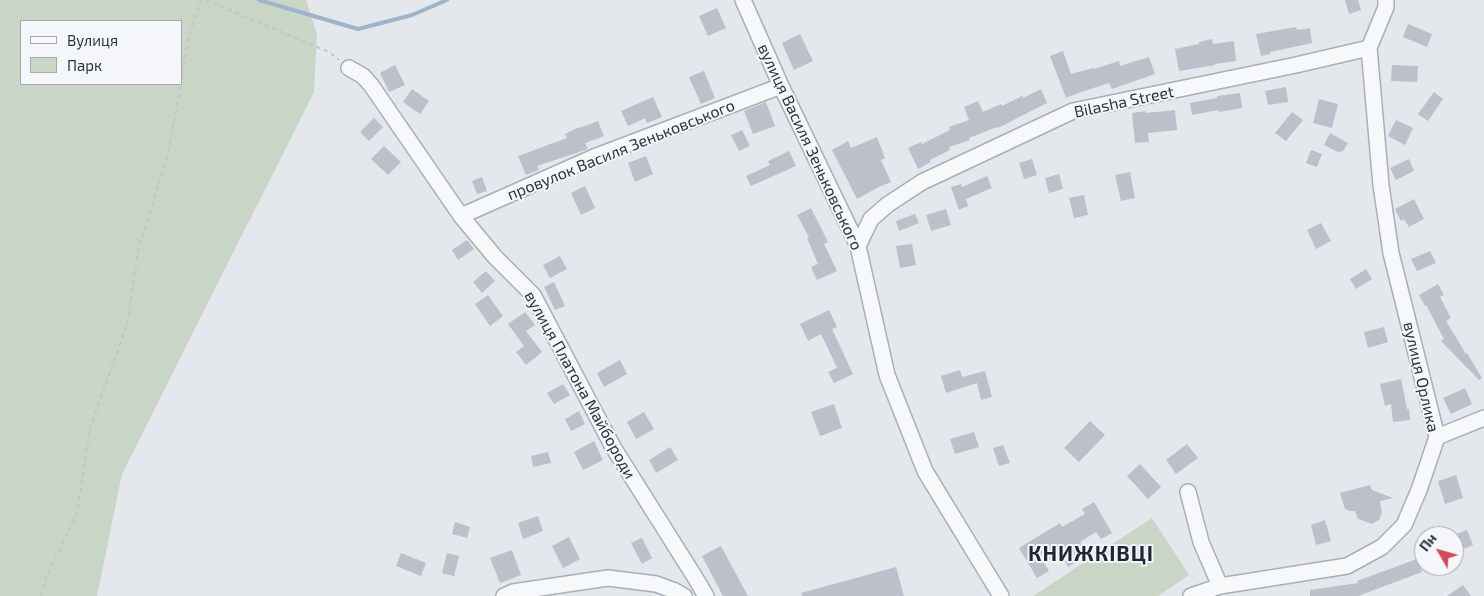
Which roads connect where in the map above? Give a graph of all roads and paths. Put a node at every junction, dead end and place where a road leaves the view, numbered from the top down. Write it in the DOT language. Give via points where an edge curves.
graph roads {
  1 [pos="201,0"];
  2 [pos="206,0"];
  3 [pos="743,0"];
  4 [pos="1386,0"];
  5 [pos="1369,48"];
  6 [pos="349,68"];
  7 [pos="182,76"];
  8 [pos="180,85"];
  9 [pos="781,86"];
  10 [pos="461,216"];
  11 [pos="858,246"];
  12 [pos="1484,418"];
  13 [pos="1437,437"];
  14 [pos="1188,492"];
  15 [pos="1240,589"];
  16 [pos="1207,592"];
  17 [pos="40,596"];
  18 [pos="504,596"];
  19 [pos="684,596"];
  20 [pos="706,596"];
  21 [pos="1001,596"];
  1 -- 7 [label="path" via="189,36"];
  2 -- 6 [label="path" via="329,52"];
  3 -- 9 [label="street, вулиця Василя Зеньковського"];
  4 -- 5 [label="street, вулиця Орлика"];
  5 -- 11 [label="street, Bilasha Street" via="1073,111 922,182 886,205 871,220"];
  5 -- 13 [label="street, вулиця Орлика" via="1380,185 1391,253"];
  6 -- 10 [label="street, вулиця Платона Майбороди" via="371,85"];
  8 -- 17 [label="path" via="168,154 138,251 127,325 90,428 77,513"];
  9 -- 10 [label="street, провулок Василя Зеньковського" via="586,161"];
  9 -- 11 [label="street, вулиця Василя Зеньковського"];
  10 -- 20 [label="street, вулиця Платона Майбороди" via="533,295 613,447"];
  11 -- 21 [label="street, вулиця Василя Зеньковського" via="887,375 925,471"];
  12 -- 13 [label="street"];
  13 -- 15 [label="street, вулиця Орлика" via="1404,525 1382,547 1347,566"];
  14 -- 16 [label="street" via="1201,542"];
  15 -- 16 [label="street, вулиця Орлика"];
  18 -- 19 [label="street" via="608,578 656,584"];
}
